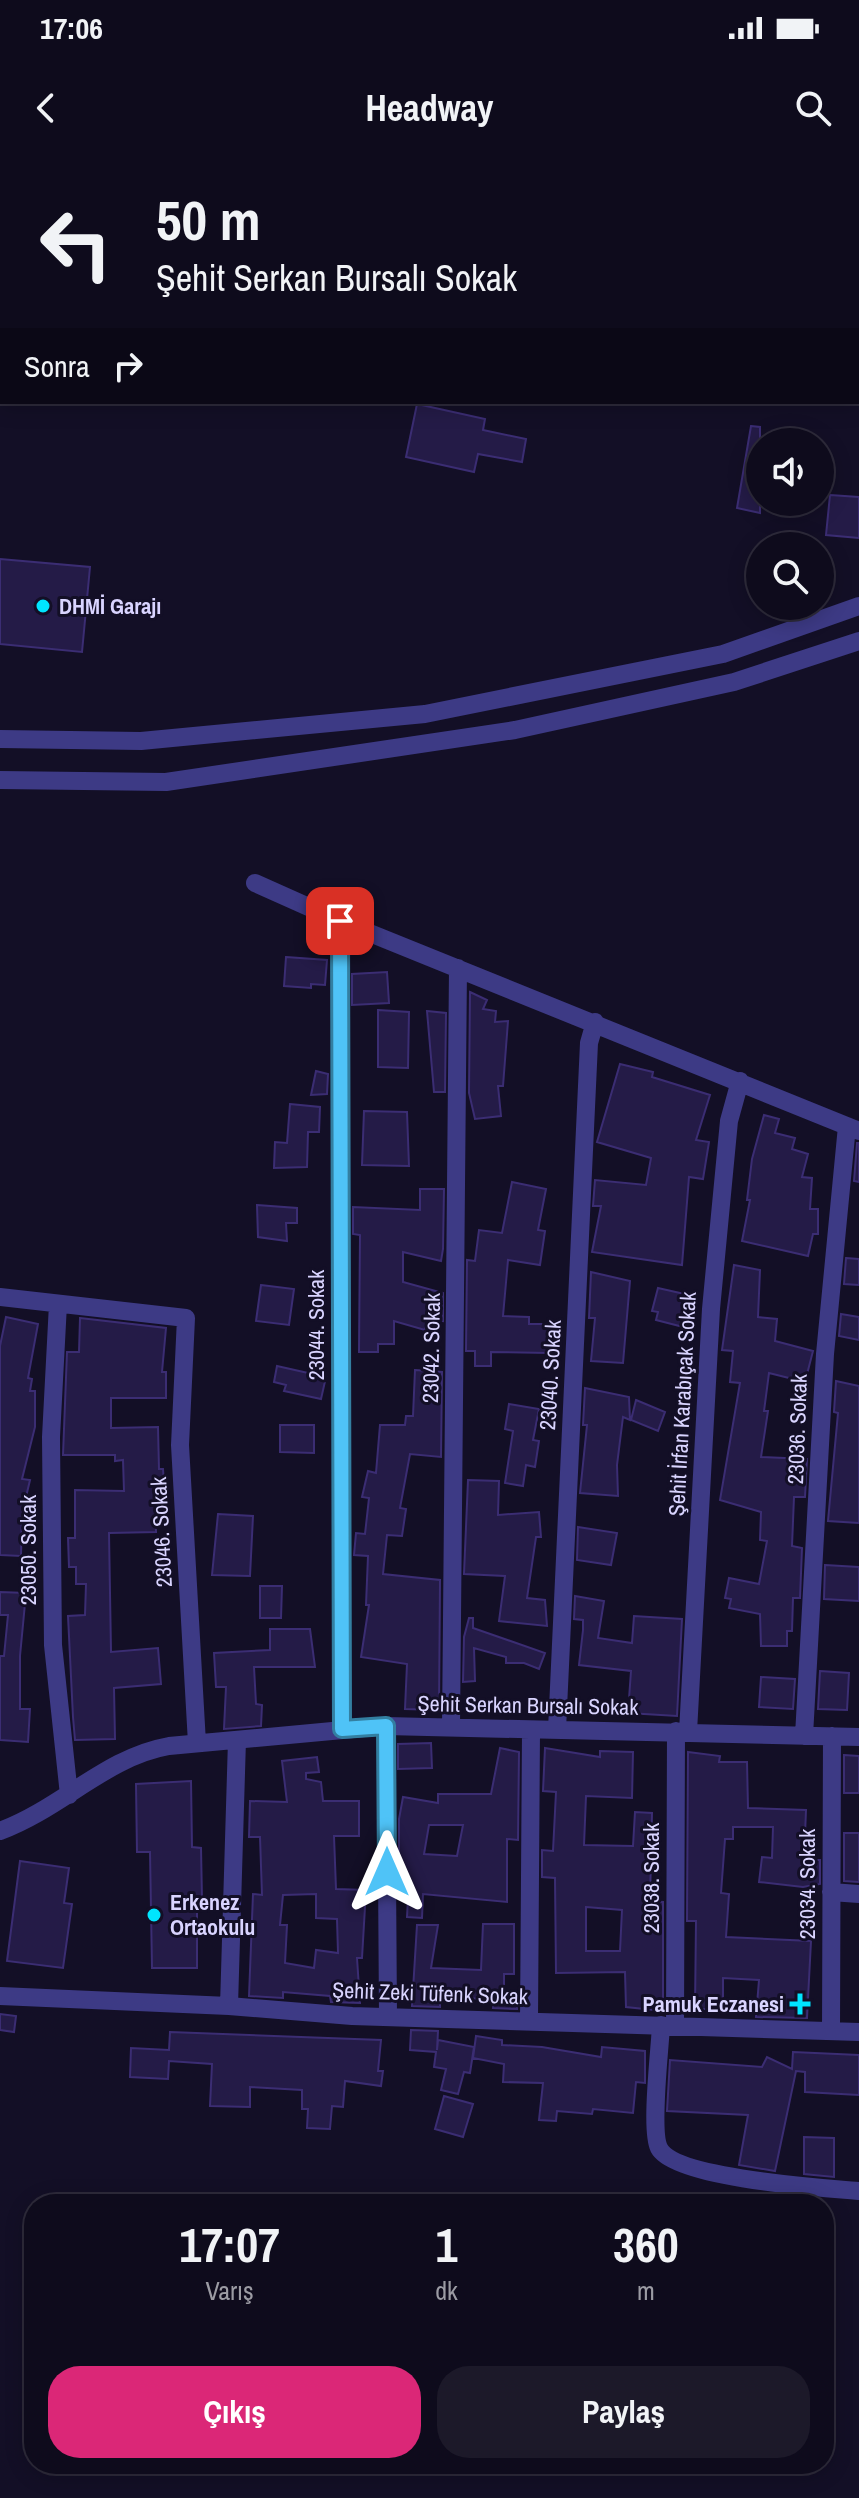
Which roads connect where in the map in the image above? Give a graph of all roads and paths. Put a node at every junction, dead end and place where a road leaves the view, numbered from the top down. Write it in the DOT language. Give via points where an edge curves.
graph roads {
  1 [pos="859,606"];
  2 [pos="859,641"];
  3 [pos="0,739"];
  4 [pos="0,780"];
  5 [pos="255,883"];
  6 [pos="340,921"];
  7 [pos="458,968"];
  8 [pos="595,1022"];
  9 [pos="740,1081"];
  10 [pos="853,1129"];
  11 [pos="0,1297"];
  12 [pos="58,1304"];
  13 [pos="386,1726"];
  14 [pos="451,1727"];
  15 [pos="342,1729"];
  16 [pos="557,1730"];
  17 [pos="531,1731"];
  18 [pos="682,1732"];
  19 [pos="804,1736"];
  20 [pos="832,1736"];
  21 [pos="859,1737"];
  22 [pos="237,1740"];
  23 [pos="197,1743"];
  24 [pos="69,1795"];
  25 [pos="0,1831"];
  26 [pos="831,1892"];
  27 [pos="859,1894"];
  28 [pos="0,1996"];
  29 [pos="229,2006"];
  30 [pos="388,2017"];
  31 [pos="529,2021"];
  32 [pos="668,2026"];
  33 [pos="831,2031"];
  34 [pos="859,2032"];
  35 [pos="859,2191"];
  1 -- 3 [label="street" via="723,654 425,714 141,741"];
  2 -- 4 [label="street" via="734,682 515,730 166,782"];
  5 -- 6 [label="street"];
  6 -- 7 [label="street"];
  6 -- 15 [label="street, 23044. Sokak"];
  7 -- 8 [label="street"];
  7 -- 14 [label="street, 23042. Sokak"];
  8 -- 9 [label="street"];
  8 -- 16 [label="street, 23040. Sokak" via="589,1043"];
  9 -- 10 [label="street"];
  9 -- 18 [label="street, Şehit İrfan Karabıçak Sokak" via="729,1121 711,1309"];
  10 -- 19 [label="street, 23036. Sokak" via="825,1354"];
  11 -- 12 [label="street"];
  12 -- 23 [label="street, 23046. Sokak" via="186,1318 180,1445"];
  12 -- 24 [label="street, 23050. Sokak" via="51,1437 53,1645"];
  13 -- 14 [label="street, Şehit Serkan Bursalı Sokak"];
  13 -- 15 [label="street, Şehit Serkan Bursalı Sokak"];
  13 -- 30 [label="street"];
  14 -- 17 [label="street, Şehit Serkan Bursalı Sokak"];
  15 -- 22 [label="street, Şehit Serkan Bursalı Sokak"];
  16 -- 17 [label="street, Şehit Serkan Bursalı Sokak"];
  16 -- 18 [label="street, Şehit Serkan Bursalı Sokak"];
  17 -- 31 [label="street"];
  18 -- 19 [label="street, Şehit Serkan Bursalı Sokak"];
  18 -- 32 [label="street, 23038. Sokak"];
  19 -- 20 [label="street, Şehit Serkan Bursalı Sokak"];
  20 -- 21 [label="street, Şehit Serkan Bursalı Sokak"];
  20 -- 26 [label="street, 23034. Sokak"];
  22 -- 23 [label="street, Şehit Serkan Bursalı Sokak"];
  22 -- 29 [label="street"];
  23 -- 24 [label="street, Şehit Serkan Bursalı Sokak" via="144,1751"];
  24 -- 25 [label="street, Şehit Serkan Bursalı Sokak" via="35,1818"];
  26 -- 27 [label="street"];
  26 -- 33 [label="street, 23034. Sokak"];
  28 -- 29 [label="street, Şehit Zeki Tüfenk Sokak"];
  29 -- 30 [label="street, Şehit Zeki Tüfenk Sokak"];
  30 -- 31 [label="street, Şehit Zeki Tüfenk Sokak"];
  31 -- 32 [label="street, Şehit Zeki Tüfenk Sokak"];
  32 -- 33 [label="street, Şehit Zeki Tüfenk Sokak"];
  32 -- 35 [label="street, 23038. Sokak" via="656,2139 668,2159 686,2167 794,2186"];
  33 -- 34 [label="street, Şehit Zeki Tüfenk Sokak"];
}
